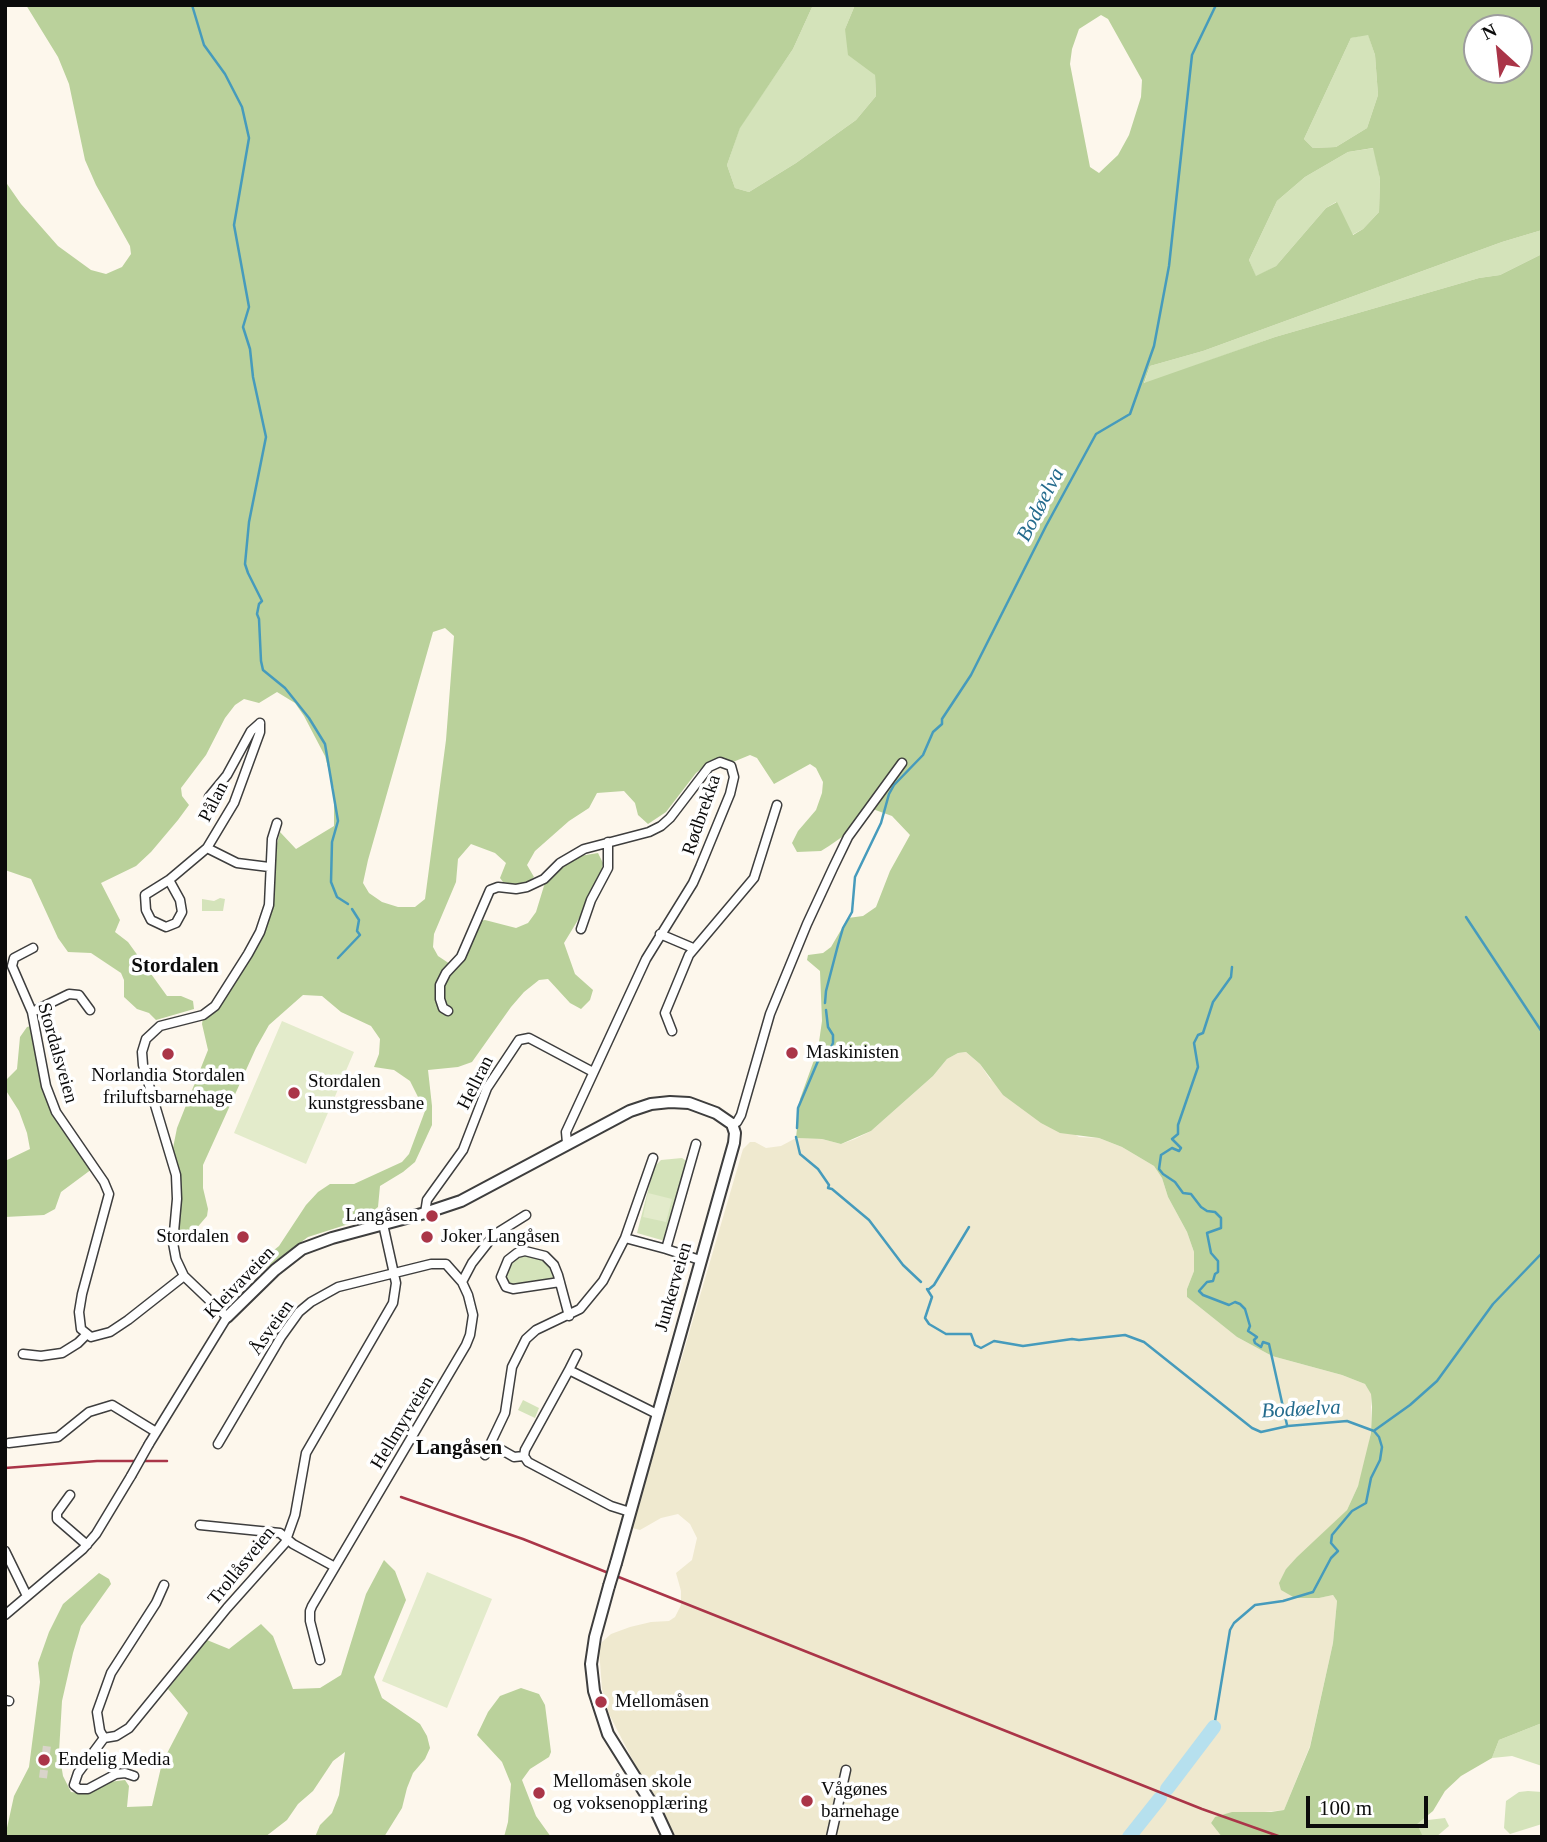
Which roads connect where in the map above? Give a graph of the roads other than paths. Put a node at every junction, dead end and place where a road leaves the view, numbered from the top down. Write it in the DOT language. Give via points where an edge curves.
graph roads {
  1 [pos="902,763"];
  2 [pos="209,797"];
  3 [pos="777,805"];
  4 [pos="277,823"];
  5 [pos="608,842"];
  6 [pos="207,848"];
  7 [pos="269,866"];
  8 [pos="169,880"];
  9 [pos="581,929"];
  10 [pos="660,934"];
  11 [pos="33,947"];
  12 [pos="693,948"];
  13 [pos="90,1010"];
  14 [pos="32,1012"];
  15 [pos="448,1012"];
  16 [pos="672,1031"];
  17 [pos="593,1072"];
  18 [pos="732,1124"];
  19 [pos="567,1143"];
  20 [pos="696,1144"];
  21 [pos="653,1158"];
  22 [pos="425,1213"];
  23 [pos="526,1215"];
  24 [pos="383,1224"];
  25 [pos="625,1238"];
  26 [pos="666,1249"];
  27 [pos="700,1260"];
  28 [pos="394,1271"];
  29 [pos="184,1276"];
  30 [pos="462,1282"];
  31 [pos="560,1282"];
  32 [pos="569,1316"];
  33 [pos="227,1317"];
  34 [pos="86,1335"];
  35 [pos="23,1354"];
  36 [pos="577,1354"];
  37 [pos="569,1370"];
  38 [pos="657,1414"];
  39 [pos="156,1432"];
  40 [pos="9,1443"];
  41 [pos="218,1444"];
  42 [pos="500,1450"];
  43 [pos="485,1455"];
  44 [pos="524,1456"];
  45 [pos="70,1495"];
  46 [pos="630,1512"];
  47 [pos="200,1525"];
  48 [pos="288,1538"];
  49 [pos="87,1545"];
  50 [pos="5,1551"];
  51 [pos="335,1567"];
  52 [pos="164,1586"];
  53 [pos="27,1596"];
  54 [pos="5,1615"];
  55 [pos="320,1660"];
  56 [pos="104,1738"];
  57 [pos="846,1770"];
  58 [pos="134,1776"];
  59 [pos="668,1837"];
  60 [pos="831,1837"];
  1 -- 18 [label="street, Junkerveien" via="848,837 832,868 770,1014 741,1115"];
  2 -- 6 [label="street, Pålan" via="260,723 234,803"];
  3 -- 12 [label="street" via="754,878"];
  4 -- 7 [label="street"];
  5 -- 9 [label="street" via="610,863"];
  5 -- 10 [label="street, Rødbrekka" via="660,826 709,767 720,762 731,766 730,794 700,867"];
  5 -- 15 [label="street, Rødbrekka" via="573,854 527,887 490,890 461,957 440,985 440,999"];
  6 -- 7 [label="street" via="237,863"];
  6 -- 8 [label="street, Pålan"];
  7 -- 29 [label="street" via="265,920 221,998 203,1015 155,1030 142,1052 176,1175 173,1243"];
  8 -- 8 [label="street, Pålan" via="182,912 176,923 166,927 151,920 144,903 150,890"];
  10 -- 12 [label="street"];
  10 -- 17 [label="street, Rødbrekka"];
  11 -- 14 [label="street, Stordalsveien" via="12,962"];
  12 -- 16 [label="street" via="666,1008"];
  13 -- 14 [label="street" via="79,995 68,994"];
  14 -- 34 [label="street, Stordalsveien" via="51,1101 109,1194 79,1312 79,1325"];
  17 -- 19 [label="street, Rødbrekka" via="566,1132"];
  17 -- 22 [label="street, Hellran" via="528,1038 519,1040 487,1088 463,1150 427,1200"];
  18 -- 19 [label="street, Kleivaveien" via="697,1105 660,1103 630,1111"];
  18 -- 27 [label="street, Junkerveien" via="734,1143"];
  19 -- 22 [label="street, Kleivaveien" via="478,1193"];
  20 -- 26 [label="street"];
  21 -- 25 [label="street"];
  22 -- 24 [label="street, Kleivaveien"];
  23 -- 30 [label="street" via="487,1242"];
  24 -- 28 [label="street, Trollåsveien"];
  24 -- 33 [label="street, Kleivaveien" via="302,1249"];
  25 -- 26 [label="street"];
  25 -- 32 [label="street" via="603,1281"];
  26 -- 27 [label="street"];
  27 -- 38 [label="street, Junkerveien"];
  28 -- 30 [label="street, Åsveien" via="442,1263"];
  28 -- 41 [label="street, Åsveien" via="338,1287 299,1312"];
  28 -- 48 [label="street, Trollåsveien" via="396,1293 386,1320 306,1453"];
  29 -- 33 [label="street"];
  29 -- 34 [label="street" via="119,1327 101,1336"];
  30 -- 51 [label="street, Hellmyrveien" via="473,1315 466,1345"];
  31 -- 31 [label="street" via="545,1256 525,1251 508,1260 501,1277 506,1287 513,1289"];
  31 -- 32 [label="street"];
  32 -- 43 [label="street" via="536,1331 517,1353 505,1413"];
  33 -- 39 [label="street, Kleivaveien"];
  34 -- 35 [label="street" via="62,1353"];
  36 -- 37 [label="street"];
  37 -- 38 [label="street"];
  37 -- 44 [label="street"];
  38 -- 46 [label="street, Junkerveien"];
  39 -- 40 [label="street" via="112,1405 89,1412 58,1437"];
  39 -- 49 [label="street, Kleivaveien, bridge"];
  42 -- 44 [label="street"];
  44 -- 46 [label="street" via="607,1504"];
  45 -- 49 [label="street" via="57,1519"];
  46 -- 59 [label="street, Junkerveien, bridge" via="595,1637 594,1691 608,1734"];
  47 -- 48 [label="street" via="280,1533"];
  48 -- 51 [label="street"];
  48 -- 56 [label="street, Trollåsveien" via="129,1728"];
  49 -- 53 [label="street, Kleivaveien"];
  50 -- 53 [label="street"];
  51 -- 55 [label="street, Hellmyrveien" via="310,1611"];
  52 -- 56 [label="street" via="104,1688 97,1712"];
  53 -- 54 [label="street, Kleivaveien"];
  56 -- 58 [label="street, Trollåsveien" via="75,1778 76,1787 88,1789 116,1774"];
  57 -- 60 [label="street"];
}
